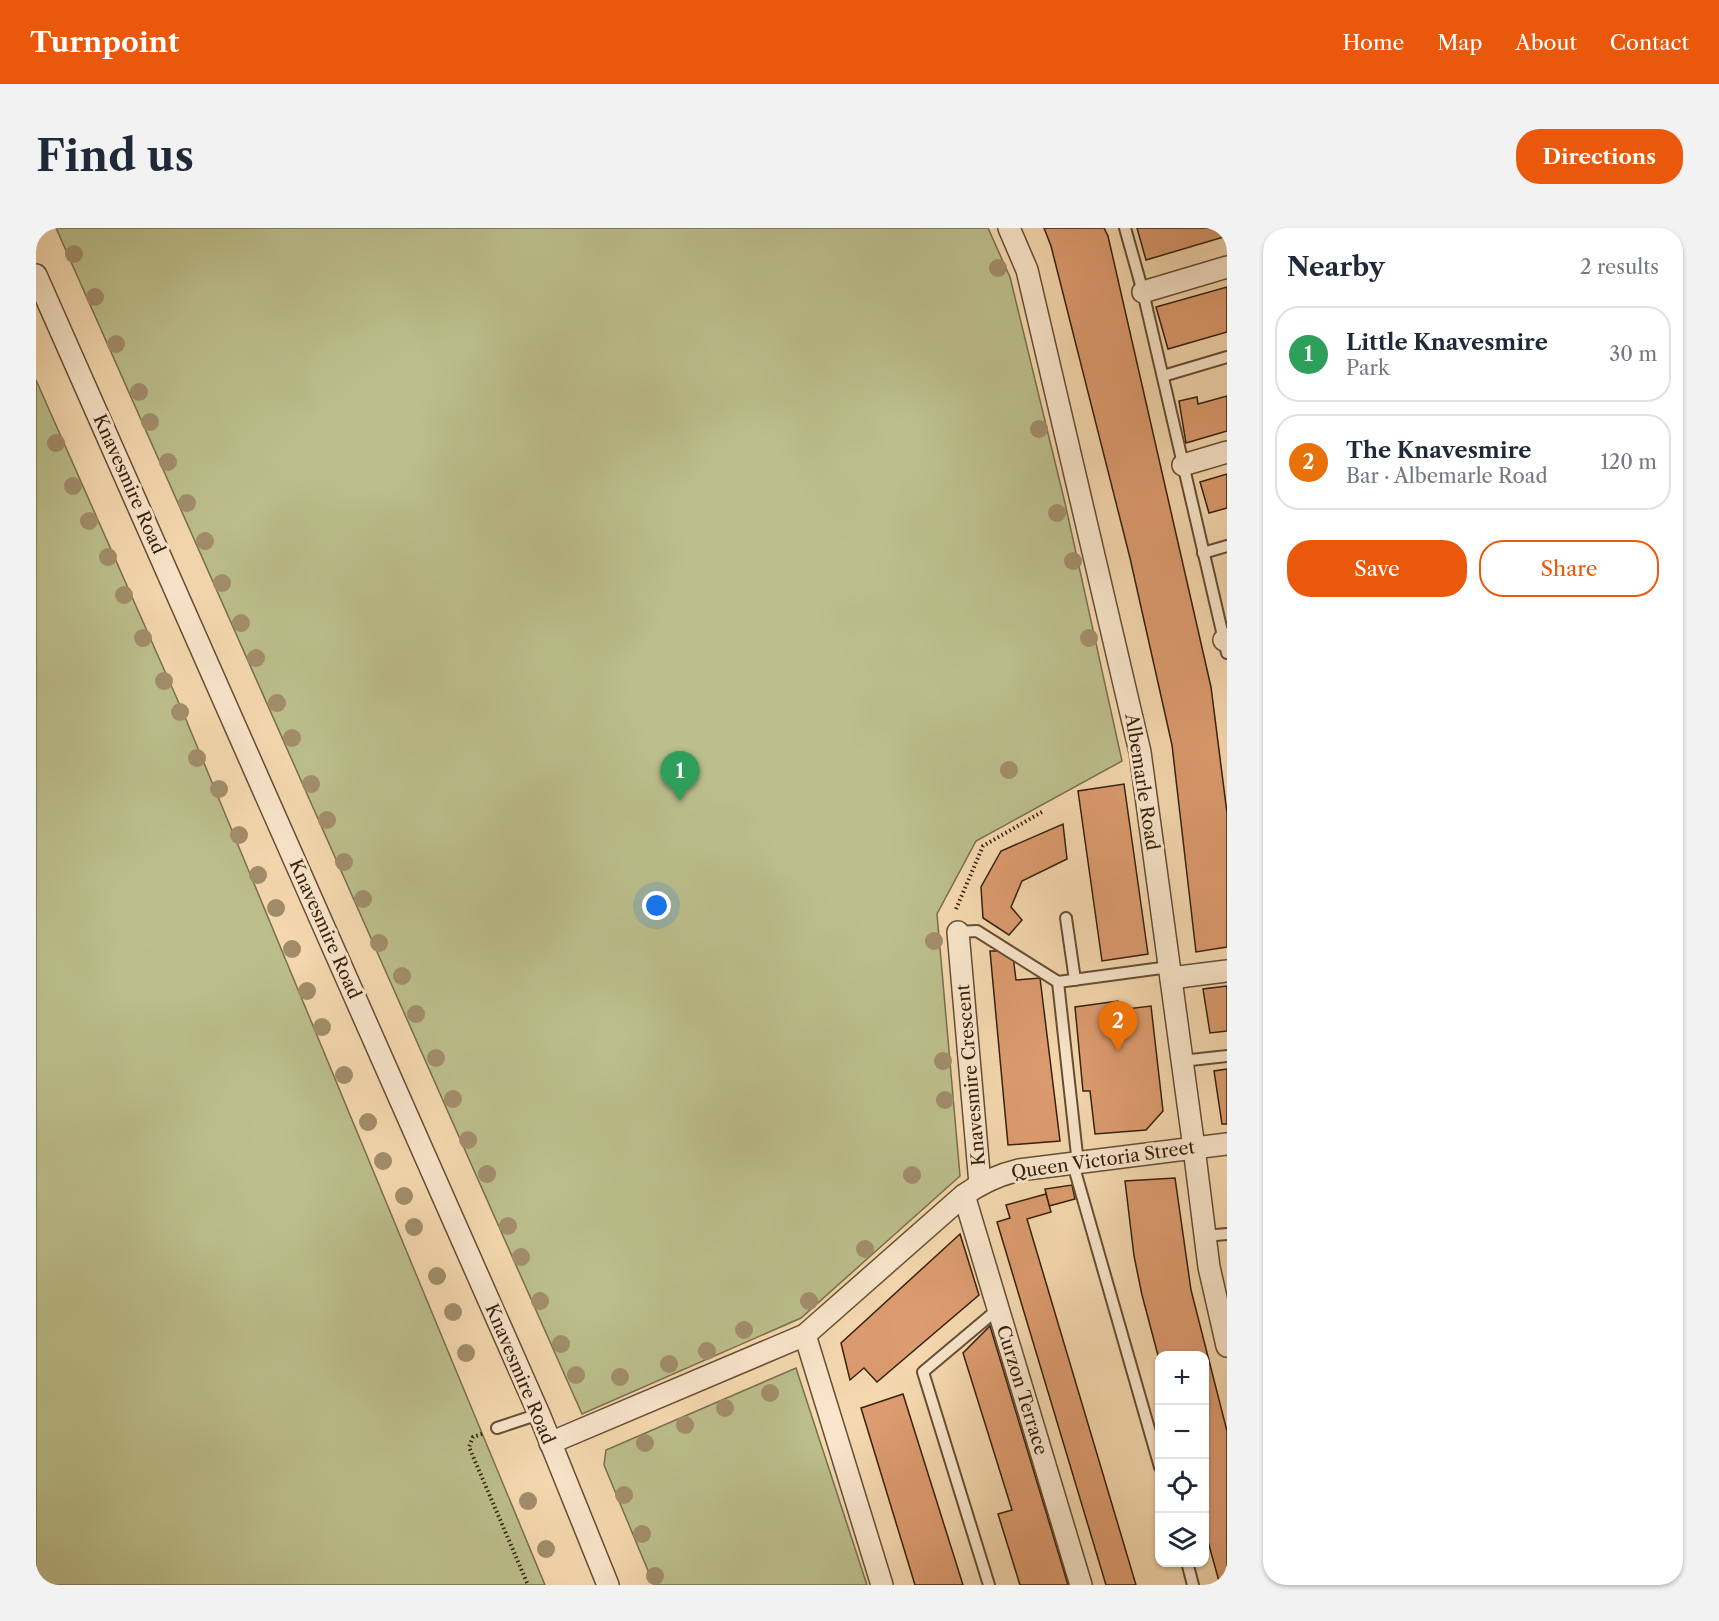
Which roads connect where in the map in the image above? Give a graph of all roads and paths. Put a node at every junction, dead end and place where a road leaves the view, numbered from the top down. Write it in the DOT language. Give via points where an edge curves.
graph roads {
  1 [pos="1009,228"];
  2 [pos="1125,228"];
  3 [pos="1227,267"];
  4 [pos="36,275"];
  5 [pos="1143,292"];
  6 [pos="1227,357"];
  7 [pos="1163,376"];
  8 [pos="1227,452"];
  9 [pos="1183,465"];
  10 [pos="1227,546"];
  11 [pos="1203,553"];
  12 [pos="1226,644"];
  13 [pos="1042,812"];
  14 [pos="1066,918"];
  15 [pos="958,932"];
  16 [pos="1227,971"];
  17 [pos="1170,973"];
  18 [pos="1075,980"];
  19 [pos="1058,982"];
  20 [pos="1227,1056"];
  21 [pos="1182,1061"];
  22 [pos="1227,1144"];
  23 [pos="1194,1148"];
  24 [pos="1075,1164"];
  25 [pos="972,1190"];
  26 [pos="1227,1234"];
  27 [pos="1205,1236"];
  28 [pos="998,1309"];
  29 [pos="1225,1333"];
  30 [pos="805,1335"];
  31 [pos="538,1414"];
  32 [pos="497,1428"];
  33 [pos="550,1443"];
  34 [pos="1158,1459"];
  35 [pos="1188,1567"];
  36 [pos="528,1585"];
  37 [pos="608,1585"];
  38 [pos="882,1585"];
  39 [pos="989,1585"];
  40 [pos="1081,1585"];
  41 [pos="1193,1585"];
  1 -- 17 [label="street, Albemarle Road" via="1028,270 1140,752"];
  2 -- 5 [label="lane"];
  3 -- 5 [label="street"];
  4 -- 31 [label="street, Knavesmire Road"];
  5 -- 7 [label="lane"];
  6 -- 7 [label="lane"];
  7 -- 9 [label="lane"];
  8 -- 9 [label="street"];
  9 -- 11 [label="lane"];
  10 -- 11 [label="lane"];
  11 -- 12 [label="lane"];
  13 -- 15 [label="path" via="983,846 952,916"];
  14 -- 18 [label="lane"];
  15 -- 19 [label="lane" via="977,931"];
  15 -- 25 [label="street, Knavesmire Crescent"];
  16 -- 17 [label="street"];
  17 -- 18 [label="lane"];
  17 -- 21 [label="street, Albemarle Road"];
  18 -- 19 [label="lane"];
  19 -- 24 [label="lane"];
  20 -- 21 [label="lane"];
  21 -- 23 [label="street, Albemarle Road"];
  22 -- 23 [label="street, Queen Victoria Street"];
  23 -- 24 [label="street, Queen Victoria Street"];
  23 -- 27 [label="street, Albemarle Road"];
  24 -- 25 [label="street, Queen Victoria Street" via="1000,1174"];
  24 -- 34 [label="lane"];
  25 -- 28 [label="street, Curzon Terrace"];
  25 -- 30 [label="street"];
  26 -- 27 [label="lane"];
  27 -- 29 [label="street, Albemarle Road"];
  28 -- 39 [label="lane" via="923,1372"];
  28 -- 40 [label="street, Curzon Terrace"];
  30 -- 33 [label="street"];
  30 -- 38 [label="street"];
  31 -- 32 [label="lane"];
  31 -- 33 [label="street, Knavesmire Road"];
  32 -- 36 [label="path" via="473,1437 469,1447"];
  33 -- 37 [label="street, Knavesmire Road"];
  35 -- 41 [label="lane"];
}
